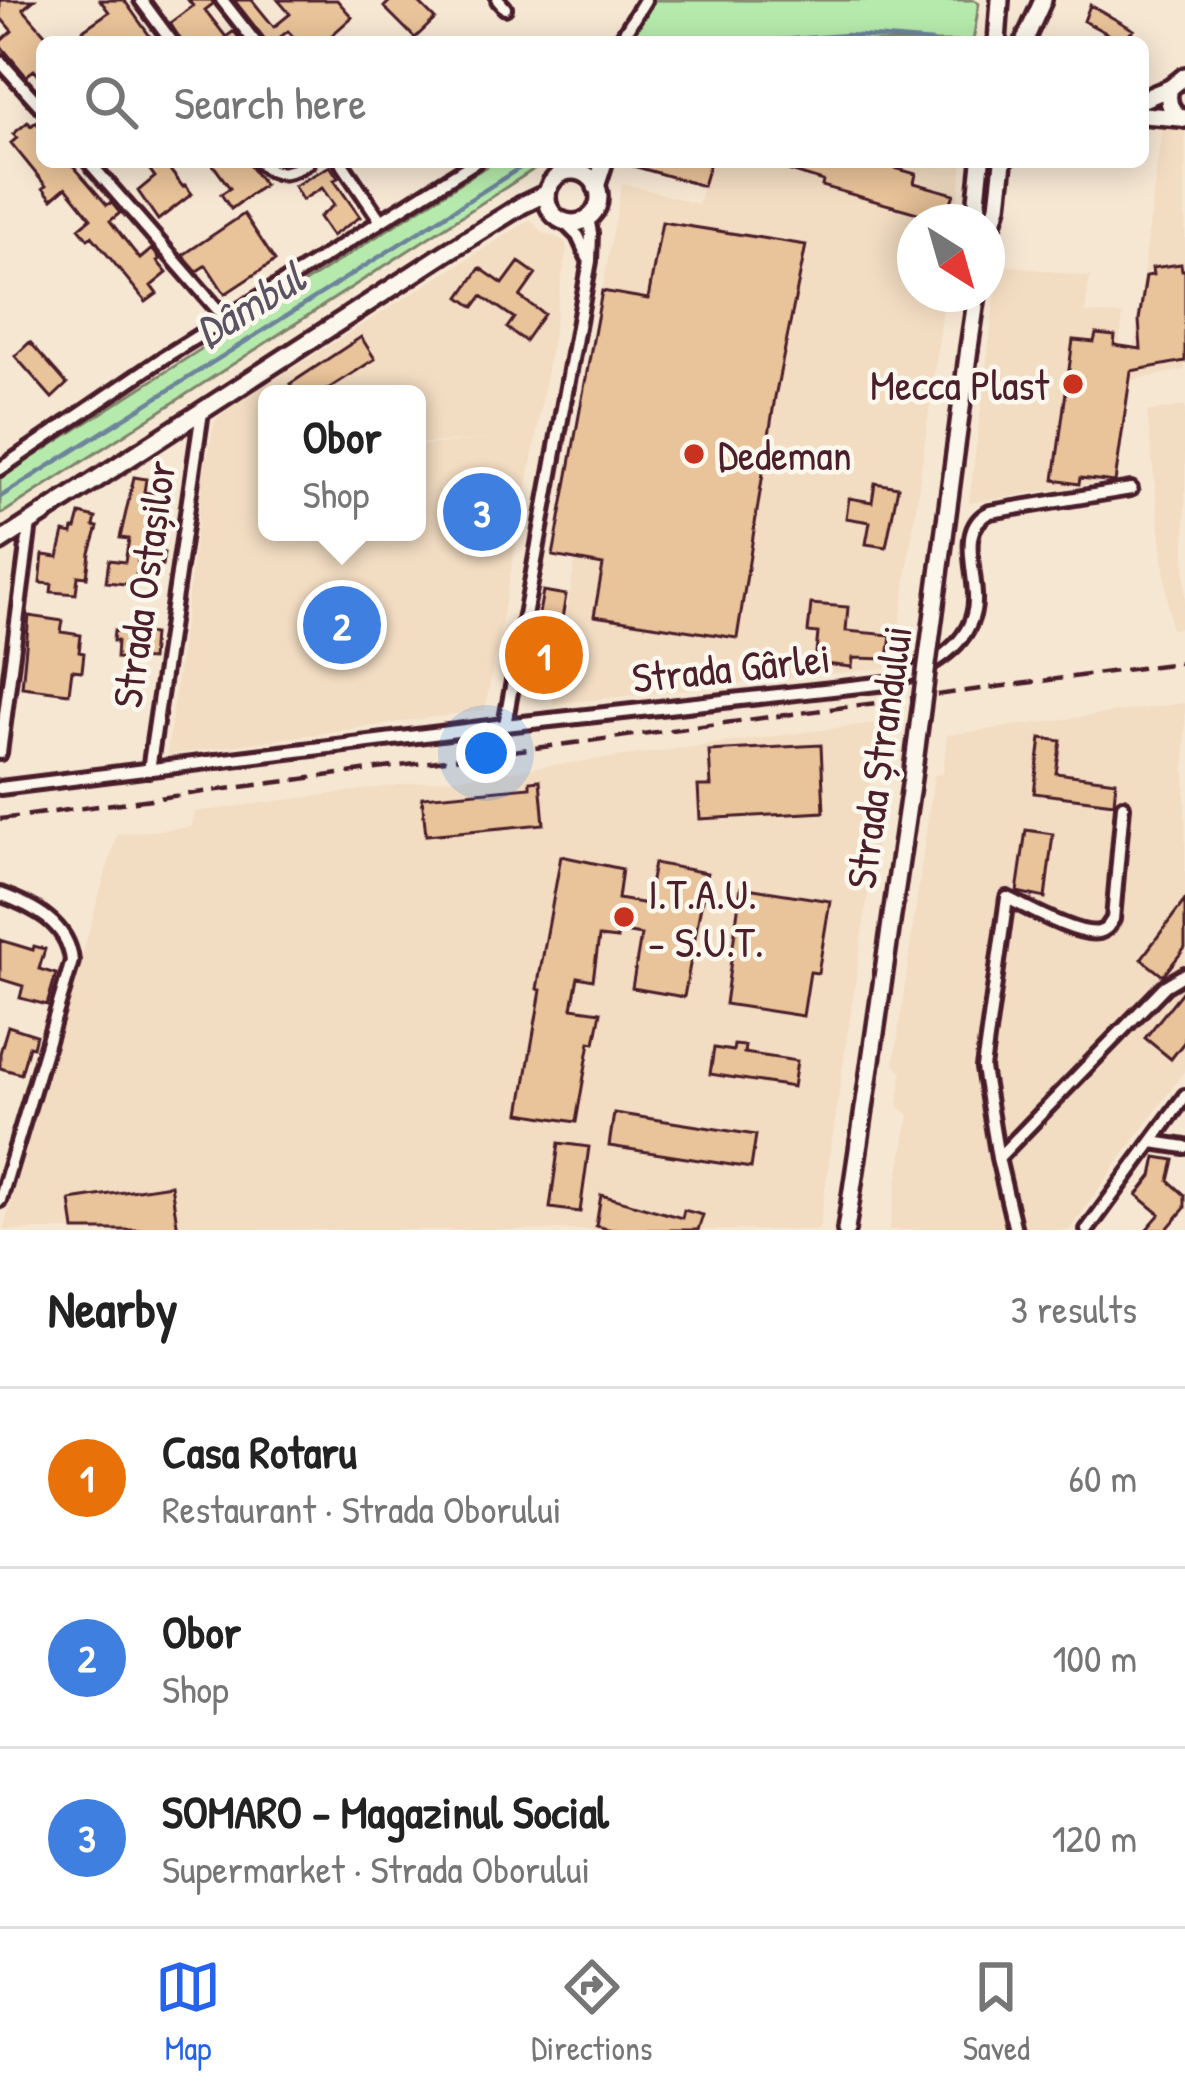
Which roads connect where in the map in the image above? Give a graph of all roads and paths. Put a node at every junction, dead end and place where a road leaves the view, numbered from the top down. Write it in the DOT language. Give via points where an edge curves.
graph roads {
  1 [pos="141,0"];
  2 [pos="223,0"];
  3 [pos="645,0"];
  4 [pos="1000,0"];
  5 [pos="1043,0"];
  6 [pos="168,36"];
  7 [pos="250,36"];
  8 [pos="623,36"];
  9 [pos="997,36"];
  10 [pos="1027,36"];
  11 [pos="0,61"];
  12 [pos="1185,76"];
  13 [pos="1170,88"];
  14 [pos="1149,97"];
  15 [pos="36,101"];
  16 [pos="1149,116"];
  17 [pos="1183,119"];
  18 [pos="94,168"];
  19 [pos="265,168"];
  20 [pos="297,168"];
  21 [pos="345,168"];
  22 [pos="465,168"];
  23 [pos="980,168"];
  24 [pos="1002,168"];
  25 [pos="582,174"];
  26 [pos="978,204"];
  27 [pos="998,204"];
  28 [pos="554,208"];
  29 [pos="588,218"];
  30 [pos="381,221"];
  31 [pos="590,261"];
  32 [pos="974,312"];
  33 [pos="225,318"];
  34 [pos="202,409"];
  35 [pos="0,469"];
  36 [pos="1131,489"];
  37 [pos="30,523"];
  38 [pos="0,542"];
  39 [pos="505,725"];
  40 [pos="0,752"];
  41 [pos="149,770"];
  42 [pos="0,788"];
  43 [pos="1123,806"];
  44 [pos="0,894"];
  45 [pos="1185,974"];
  46 [pos="1185,1096"];
  47 [pos="1152,1142"];
  48 [pos="1185,1147"];
  49 [pos="998,1158"];
  50 [pos="0,1200"];
  51 [pos="847,1230"];
  52 [pos="1015,1230"];
  53 [pos="1087,1230"];
  1 -- 6 [label="street"];
  2 -- 7 [label="street"];
  3 -- 8 [label="street"];
  4 -- 9 [label="main road"];
  5 -- 10 [label="main road"];
  11 -- 15 [label="street"];
  12 -- 13 [label="main road"];
  13 -- 14 [label="main road"];
  13 -- 17 [label="main road" via="1168,103"];
  16 -- 17 [label="main road"];
  18 -- 33 [label="street"];
  19 -- 20 [label="street"];
  21 -- 30 [label="street"];
  22 -- 30 [label="street"];
  23 -- 26 [label="main road"];
  24 -- 27 [label="main road"];
  25 -- 28 [label="main road" via="555,179"];
  25 -- 29 [label="main road" via="597,206"];
  28 -- 29 [label="main road" via="572,223"];
  28 -- 31 [label="street"];
  28 -- 34 [label="main road" via="522,205"];
  29 -- 31 [label="street"];
  30 -- 33 [label="street"];
  31 -- 39 [label="street"];
  32 -- 51 [label="main road, Strada Ștrandului, bridge"];
  33 -- 35 [label="street"];
  34 -- 37 [label="main road"];
  34 -- 41 [label="street, Strada Ostașilor"];
  36 -- 39 [label="street, Strada Gârlei" via="977,518 973,619 943,657 908,676"];
  37 -- 38 [label="main road"];
  37 -- 40 [label="street"];
  39 -- 41 [label="street, Strada Gârlei"];
  41 -- 42 [label="street, Strada Gârlei"];
  43 -- 49 [label="street" via="1109,926 1088,932 1007,898 983,1068"];
  44 -- 50 [label="street" via="36,910 64,933 71,951"];
  45 -- 49 [label="street"];
  46 -- 47 [label="street"];
  47 -- 48 [label="street"];
  47 -- 53 [label="street"];
  49 -- 52 [label="street"];
}
